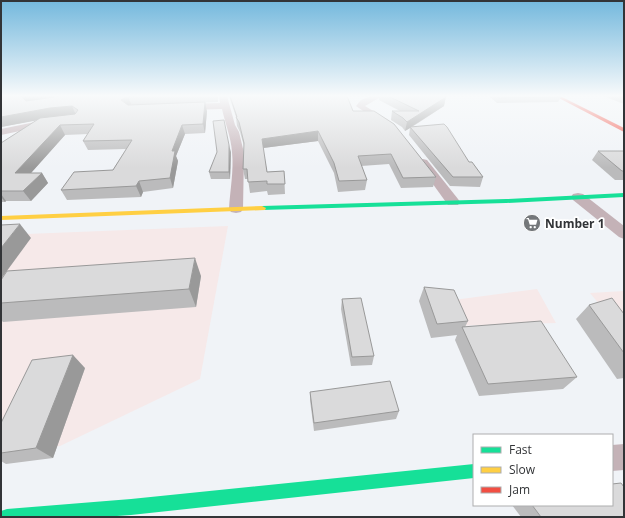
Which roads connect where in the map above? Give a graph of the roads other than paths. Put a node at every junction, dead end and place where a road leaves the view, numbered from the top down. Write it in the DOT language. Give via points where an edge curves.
graph roads {
  1 [pos="62,120"];
  2 [pos="229,120"];
  3 [pos="382,120"];
  4 [pos="605,120"];
  5 [pos="393,127"];
  6 [pos="624,130"];
  7 [pos="1,132"];
  8 [pos="416,153"];
  9 [pos="624,195"];
  10 [pos="578,197"];
  11 [pos="453,202"];
  12 [pos="236,209"];
  13 [pos="1,218"];
  14 [pos="624,234"];
  15 [pos="624,457"];
  16 [pos="613,458"];
  17 [pos="473,471"];
  18 [pos="23,516"];
  19 [pos="7,517"];
  1 -- 7 [label="street"];
  2 -- 12 [label="street" via="238,153"];
  3 -- 5 [label="street"];
  4 -- 6 [label="street"];
  8 -- 11 [label="street"];
  9 -- 10 [label="street"];
  10 -- 11 [label="street"];
  10 -- 14 [label="street"];
  11 -- 12 [label="street"];
  12 -- 13 [label="street"];
  15 -- 16 [label="street"];
  17 -- 18 [label="street"];
  18 -- 19 [label="street"];
}
